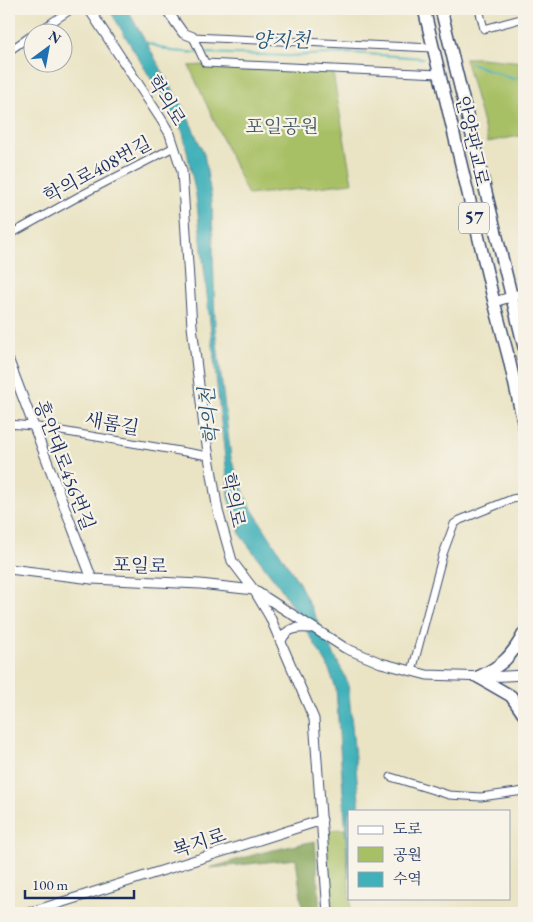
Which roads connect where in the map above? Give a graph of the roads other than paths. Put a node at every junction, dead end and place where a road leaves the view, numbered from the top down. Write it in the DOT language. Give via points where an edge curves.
graph roads {
  1 [pos="72,9"];
  2 [pos="89,9"];
  3 [pos="166,9"];
  4 [pos="424,9"];
  5 [pos="441,9"];
  6 [pos="479,9"];
  7 [pos="524,18"];
  8 [pos="52,22"];
  9 [pos="193,37"];
  10 [pos="22,43"];
  11 [pos="433,48"];
  12 [pos="9,51"];
  13 [pos="440,74"];
  14 [pos="174,147"];
  15 [pos="9,235"];
  16 [pos="518,295"];
  17 [pos="494,302"];
  18 [pos="524,347"];
  19 [pos="9,361"];
  20 [pos="9,424"];
  21 [pos="32,426"];
  22 [pos="524,426"];
  23 [pos="209,456"];
  24 [pos="524,497"];
  25 [pos="9,569"];
  26 [pos="92,579"];
  27 [pos="254,590"];
  28 [pos="312,628"];
  29 [pos="524,633"];
  30 [pos="283,637"];
  31 [pos="412,671"];
  32 [pos="524,675"];
  33 [pos="478,677"];
  34 [pos="524,715"];
  35 [pos="391,777"];
  36 [pos="524,791"];
  37 [pos="322,820"];
  38 [pos="28,913"];
  39 [pos="328,913"];
  1 -- 8 [label="street"];
  2 -- 14 [label="street, 학의로" via="161,119"];
  3 -- 9 [label="street" via="183,33"];
  4 -- 11 [label="main road, 안양판교로 / 57"];
  5 -- 16 [label="main road, 안양판교로 / 57"];
  6 -- 7 [label="street" via="484,29"];
  9 -- 11 [label="street"];
  9 -- 13 [label="street" via="205,63"];
  10 -- 12 [label="street"];
  11 -- 13 [label="main road, 안양판교로 / 57"];
  13 -- 17 [label="main road, 안양판교로 / 57"];
  14 -- 15 [label="street, 학의로408번길"];
  14 -- 23 [label="street, 학의로" via="182,171 192,326"];
  16 -- 17 [label="street"];
  16 -- 18 [label="main road, 안양판교로 / 57"];
  17 -- 22 [label="main road, 안양판교로 / 57"];
  19 -- 21 [label="street, 흥안대로456번길"];
  20 -- 21 [label="street, 새롬길"];
  21 -- 23 [label="street, 새롬길"];
  21 -- 26 [label="street, 흥안대로456번길"];
  23 -- 27 [label="street, 학의로" via="218,511 232,561"];
  24 -- 31 [label="street" via="454,524"];
  25 -- 26 [label="street, 포일로"];
  26 -- 27 [label="street, 포일로"];
  27 -- 28 [label="street, 포일로"];
  27 -- 30 [label="street, 학의로"];
  28 -- 30 [label="street" via="298,627"];
  28 -- 31 [label="street, 포일로" via="345,648"];
  29 -- 33 [label="main road" via="506,662"];
  30 -- 37 [label="street, 학의로" via="314,719"];
  31 -- 33 [label="street" via="428,676"];
  32 -- 33 [label="street"];
  33 -- 34 [label="main road" via="511,696"];
  35 -- 36 [label="street" via="449,795 481,797"];
  37 -- 38 [label="street, 복지로"];
  37 -- 39 [label="street, 학의로"];
}
